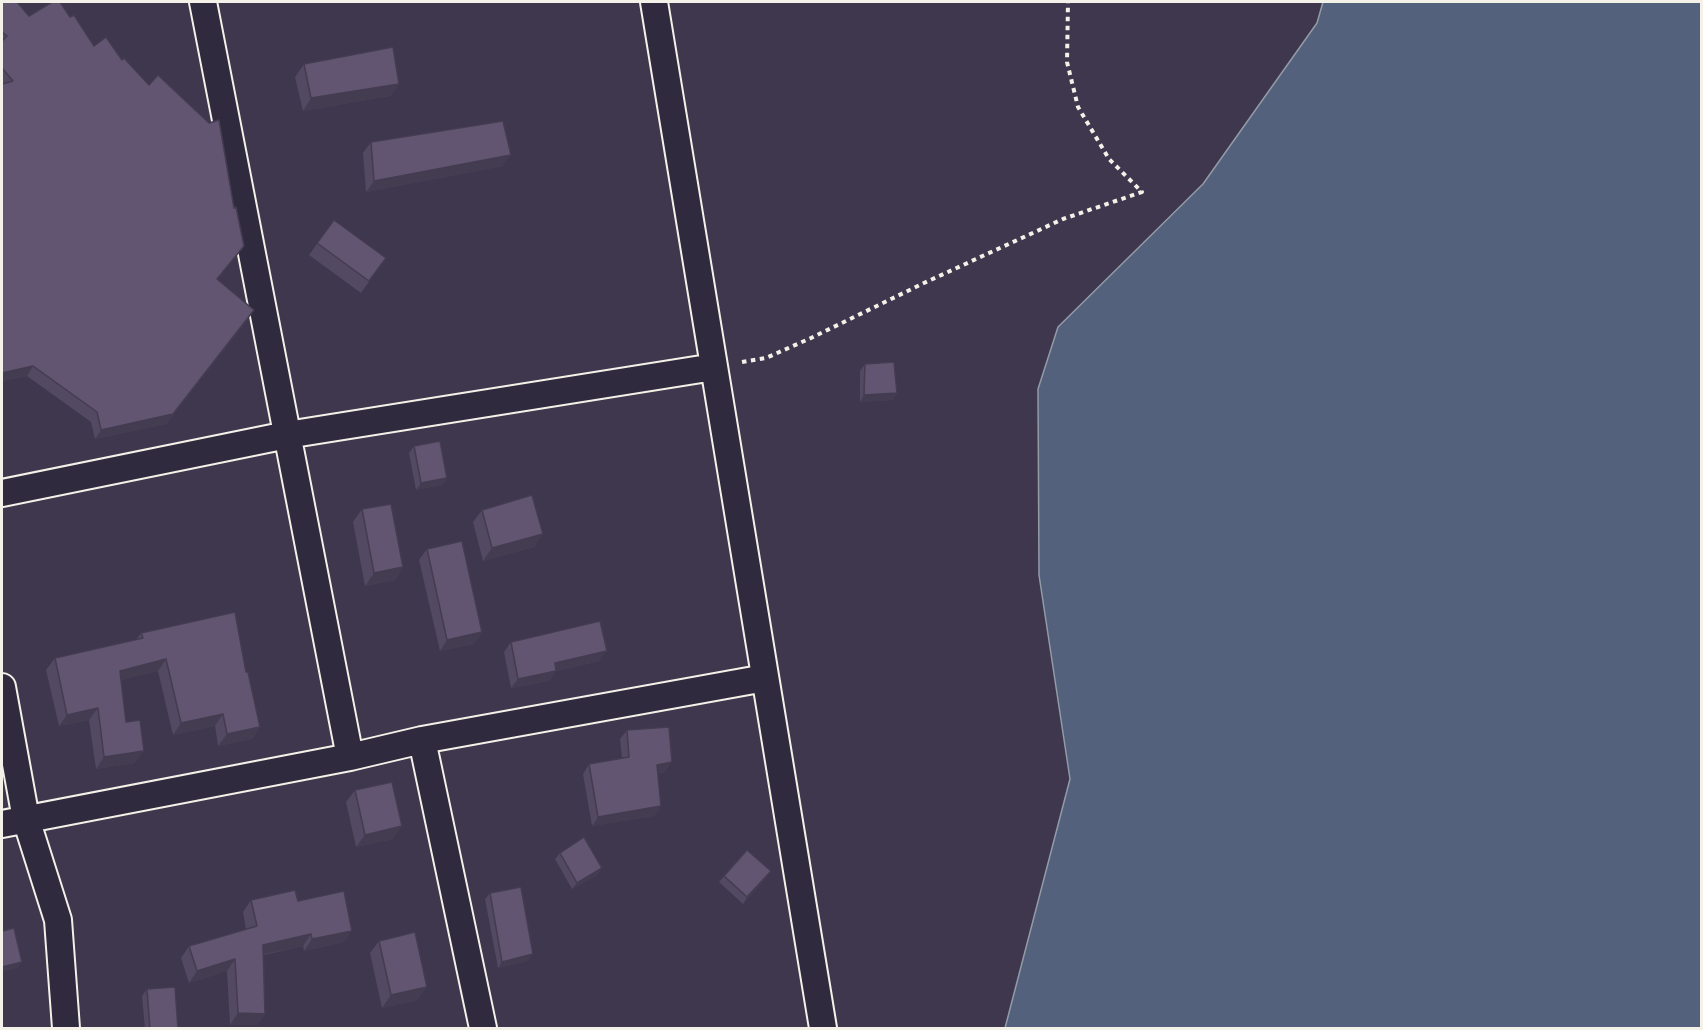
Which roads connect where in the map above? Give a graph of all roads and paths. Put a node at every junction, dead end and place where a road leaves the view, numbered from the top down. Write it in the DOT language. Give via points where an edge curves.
graph roads {
  1 [pos="203,2"];
  2 [pos="654,2"];
  3 [pos="1068,2"];
  4 [pos="714,367"];
  5 [pos="287,435"];
  6 [pos="2,493"];
  7 [pos="765,678"];
  8 [pos="2,687"];
  9 [pos="422,741"];
  10 [pos="350,757"];
  11 [pos="14,822"];
  12 [pos="66,1029"];
  13 [pos="483,1029"];
  14 [pos="823,1029"];
  1 -- 5 [label="street"];
  2 -- 4 [label="street"];
  3 -- 4 [label="path" via="1067,62 1078,107 1109,159 1142,192 1063,219 766,358"];
  4 -- 5 [label="street"];
  4 -- 7 [label="street"];
  5 -- 6 [label="street"];
  5 -- 10 [label="street"];
  7 -- 9 [label="street"];
  7 -- 14 [label="street"];
  8 -- 11 [label="street"];
  9 -- 10 [label="street"];
  9 -- 13 [label="street"];
  10 -- 11 [label="street"];
  11 -- 12 [label="street" via="58,920"];
}
